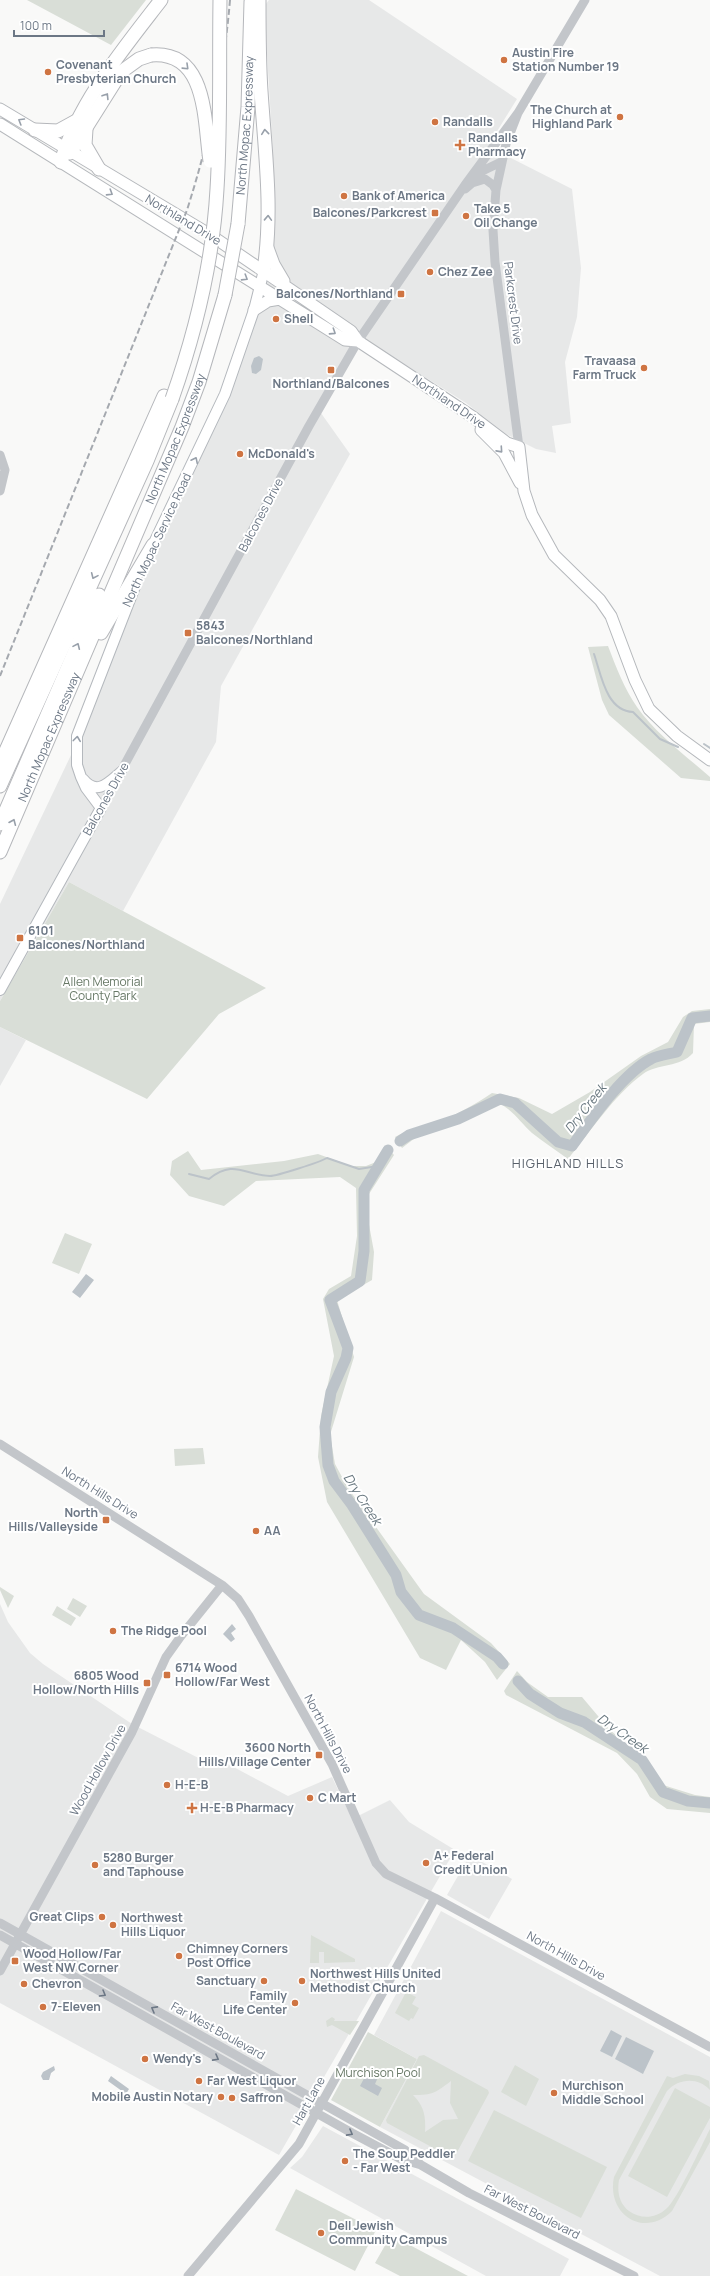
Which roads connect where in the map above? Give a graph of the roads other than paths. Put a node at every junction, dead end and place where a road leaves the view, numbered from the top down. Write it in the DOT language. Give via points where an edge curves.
graph roads {
  1 [pos="161,0"];
  2 [pos="213,0"];
  3 [pos="220,0"];
  4 [pos="243,0"];
  5 [pos="251,0"];
  6 [pos="259,0"];
  7 [pos="584,0"];
  8 [pos="0,109"];
  9 [pos="518,113"];
  10 [pos="0,124"];
  11 [pos="83,124"];
  12 [pos="35,130"];
  13 [pos="68,150"];
  14 [pos="210,161"];
  15 [pos="61,162"];
  16 [pos="501,162"];
  17 [pos="99,169"];
  18 [pos="470,178"];
  19 [pos="496,190"];
  20 [pos="459,194"];
  21 [pos="234,222"];
  22 [pos="267,245"];
  23 [pos="264,270"];
  24 [pos="260,287"];
  25 [pos="288,287"];
  26 [pos="221,294"];
  27 [pos="280,299"];
  28 [pos="254,310"];
  29 [pos="358,341"];
  30 [pos="168,398"];
  31 [pos="464,411"];
  32 [pos="519,447"];
  33 [pos="0,455"];
  34 [pos="0,491"];
  35 [pos="524,491"];
  36 [pos="153,545"];
  37 [pos="56,662"];
  38 [pos="80,667"];
  39 [pos="62,682"];
  40 [pos="7,748"];
  41 [pos="710,760"];
  42 [pos="0,764"];
  43 [pos="120,772"];
  44 [pos="81,777"];
  45 [pos="0,786"];
  46 [pos="26,791"];
  47 [pos="101,808"];
  48 [pos="0,824"];
  49 [pos="0,852"];
  50 [pos="0,990"];
  51 [pos="0,1444"];
  52 [pos="222,1585"];
  53 [pos="435,1898"];
  54 [pos="0,1922"];
  55 [pos="21,1934"];
  56 [pos="0,1935"];
  57 [pos="15,1944"];
  58 [pos="0,1971"];
  59 [pos="710,2047"];
  60 [pos="322,2104"];
  61 [pos="316,2114"];
  62 [pos="421,2165"];
  63 [pos="188,2276"];
  64 [pos="634,2276"];
  1 -- 11 [label="highway" via="118,56"];
  2 -- 14 [label="highway, bridge"];
  3 -- 30 [label="highway, bridge" via="218,160 214,224 200,307"];
  4 -- 21 [label="highway"];
  5 -- 21 [label="highway, North Mopac Expressway" via="248,108"];
  22 -- 6 [label="highway, one-way" via="269,187 261,91"];
  7 -- 9 [label="street"];
  12 -- 8 [label="main road, Northland Drive, one-way"];
  9 -- 16 [label="street"];
  9 -- 18 [label="street"];
  10 -- 15 [label="main road, Northland Drive"];
  11 -- 12 [label="highway" via="58,131"];
  11 -- 13 [label="highway"];
  11 -- 14 [label="highway, one-way, bridge" via="122,72 138,59 151,55 169,56 178,60 194,75 200,94"];
  11 -- 17 [label="highway" via="85,144"];
  12 -- 13 [label="main road, Northland Drive"];
  13 -- 15 [label="highway"];
  13 -- 17 [label="main road, Northland Drive"];
  14 -- 30 [label="highway" via="207,216 198,272"];
  15 -- 24 [label="main road, Northland Drive, one-way"];
  16 -- 18 [label="street, Balcones Drive"];
  16 -- 19 [label="street, Parkcrest Drive"];
  17 -- 23 [label="main road, Northland Drive"];
  18 -- 20 [label="street, Balcones Drive"];
  19 -- 20 [label="street" via="485,179 472,183"];
  19 -- 32 [label="street, Parkcrest Drive" via="493,230 495,262"];
  20 -- 29 [label="street, Balcones Drive"];
  21 -- 26 [label="highway, North Mopac Expressway, bridge"];
  22 -- 23 [label="highway"];
  22 -- 25 [label="main road" via="274,264"];
  23 -- 24 [label="main road, North Mopac Service Road"];
  23 -- 25 [label="main road, Northland Drive"];
  24 -- 27 [label="main road, Northland Drive"];
  24 -- 28 [label="main road, North Mopac Service Road"];
  25 -- 29 [label="main road, Northland Drive" via="351,330"];
  26 -- 38 [label="highway, North Mopac Expressway" via="203,369 182,427"];
  39 -- 26 [label="highway, one-way" via="174,428"];
  27 -- 28 [label="main road" via="268,300"];
  27 -- 29 [label="main road, Northland Drive, one-way" via="345,340"];
  36 -- 28 [label="main road, North Mopac Service Road, one-way" via="225,394"];
  29 -- 31 [label="main road, Northland Drive"];
  29 -- 43 [label="street, Balcones Drive"];
  30 -- 37 [label="highway, one-way" via="150,453"];
  30 -- 40 [label="highway"];
  31 -- 32 [label="main road, Northland Drive" via="507,443"];
  31 -- 35 [label="main road, one-way" via="504,453"];
  32 -- 35 [label="main road"];
  33 -- 34 [label="street" via="5,470"];
  35 -- 41 [label="main road" via="532,515 554,555 600,600 612,616 626,658 646,704 656,717"];
  36 -- 38 [label="highway"];
  44 -- 36 [label="main road, North Mopac Service Road, one-way" via="76,750 79,726"];
  37 -- 40 [label="highway"];
  37 -- 45 [label="highway"];
  38 -- 46 [label="highway, North Mopac Expressway"];
  39 -- 46 [label="highway" via="26,773"];
  39 -- 48 [label="highway"];
  40 -- 42 [label="highway"];
  43 -- 44 [label="main road" via="105,786 99,788 90,786"];
  43 -- 47 [label="street, Balcones Drive"];
  44 -- 47 [label="main road, North Mopac Service Road"];
  49 -- 46 [label="highway, North Mopac Expressway, one-way"];
  47 -- 50 [label="main road, Balcones Drive"];
  51 -- 52 [label="street, North Hills Drive"];
  52 -- 53 [label="street, North Hills Drive" via="238,1599 249,1616 329,1758 376,1863 386,1874"];
  52 -- 55 [label="street, Wood Hollow Drive" via="166,1657 132,1732"];
  53 -- 59 [label="street, North Hills Drive"];
  53 -- 60 [label="street, Hart Lane"];
  54 -- 55 [label="street, Far West Boulevard"];
  55 -- 57 [label="street, Wood Hollow Drive"];
  60 -- 55 [label="street, Far West Boulevard, one-way"];
  56 -- 57 [label="street, Far West Boulevard"];
  57 -- 58 [label="street, Wood Hollow Drive"];
  57 -- 61 [label="street, Far West Boulevard, one-way"];
  60 -- 61 [label="street, Hart Lane"];
  60 -- 62 [label="street, Far West Boulevard" via="406,2150"];
  61 -- 62 [label="street, Far West Boulevard, one-way" via="401,2160"];
  61 -- 63 [label="street, Hart Lane" via="299,2144"];
  62 -- 64 [label="street, Far West Boulevard" via="469,2193"];
}
